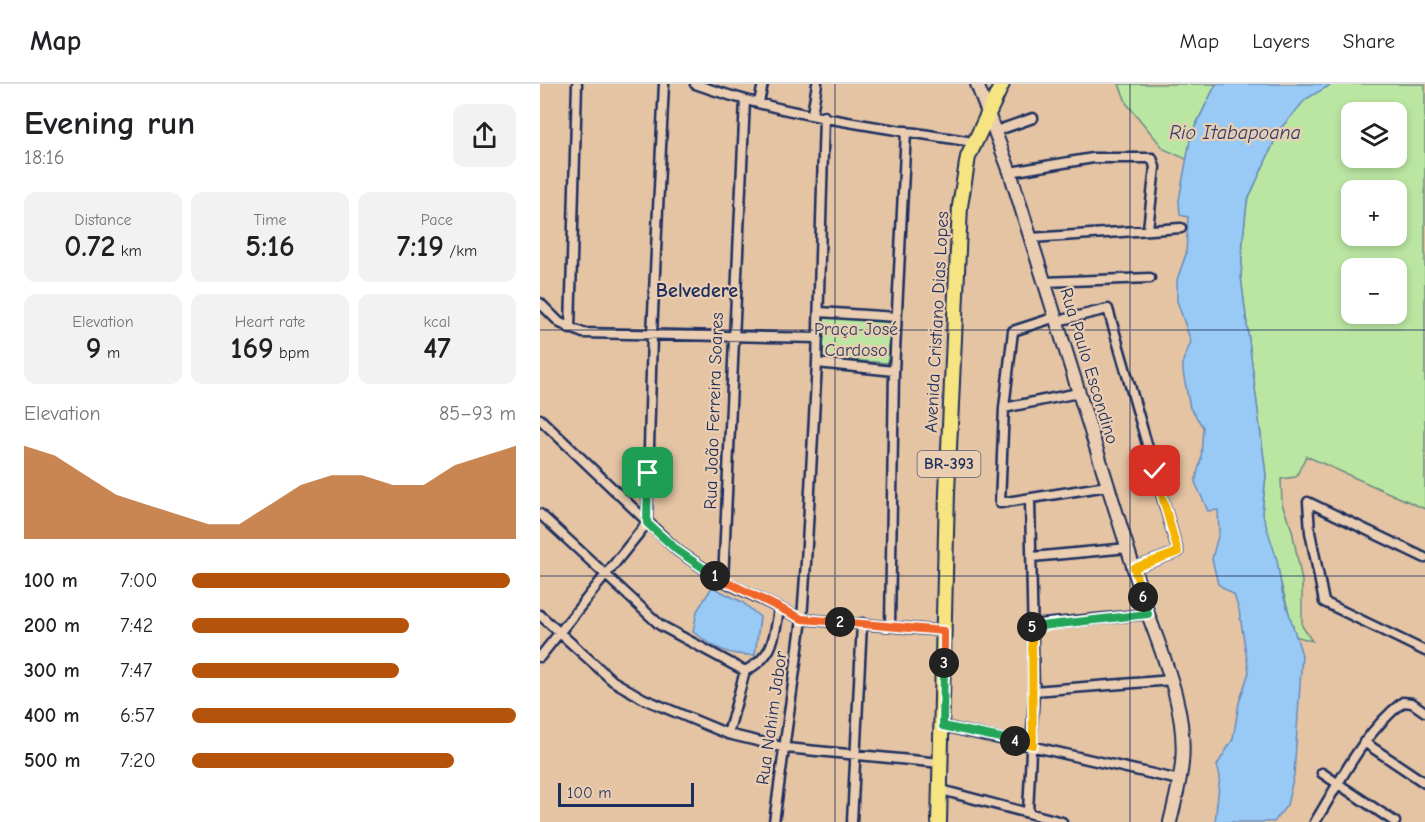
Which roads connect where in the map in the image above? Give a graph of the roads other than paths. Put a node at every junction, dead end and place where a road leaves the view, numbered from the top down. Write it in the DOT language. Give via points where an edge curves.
graph roads {
  1 [pos="577,84"];
  2 [pos="664,84"];
  3 [pos="695,84"];
  4 [pos="763,84"];
  5 [pos="817,84"];
  6 [pos="978,84"];
  7 [pos="1002,84"];
  8 [pos="711,87"];
  9 [pos="745,100"];
  10 [pos="759,102"];
  11 [pos="988,110"];
  12 [pos="812,114"];
  13 [pos="824,117"];
  14 [pos="1033,118"];
  15 [pos="906,131"];
  16 [pos="996,131"];
  17 [pos="973,142"];
  18 [pos="1010,172"];
  19 [pos="1181,228"];
  20 [pos="1148,229"];
  21 [pos="1031,238"];
  22 [pos="1150,278"];
  23 [pos="1044,282"];
  24 [pos="540,303"];
  25 [pos="819,312"];
  26 [pos="896,317"];
  27 [pos="1057,319"];
  28 [pos="570,329"];
  29 [pos="652,334"];
  30 [pos="733,338"];
  31 [pos="818,338"];
  32 [pos="817,363"];
  33 [pos="894,371"];
  34 [pos="1078,393"];
  35 [pos="1004,408"];
  36 [pos="540,419"];
  37 [pos="1107,486"];
  38 [pos="1030,500"];
  39 [pos="540,514"];
  40 [pos="647,523"];
  41 [pos="1128,548"];
  42 [pos="1032,557"];
  43 [pos="1425,558"];
  44 [pos="1134,568"];
  45 [pos="605,576"];
  46 [pos="723,581"];
  47 [pos="779,609"];
  48 [pos="1148,614"];
  49 [pos="540,615"];
  50 [pos="802,619"];
  51 [pos="862,623"];
  52 [pos="1032,625"];
  53 [pos="890,626"];
  54 [pos="944,631"];
  55 [pos="559,633"];
  56 [pos="1425,651"];
  57 [pos="540,657"];
  58 [pos="745,671"];
  59 [pos="1172,680"];
  60 [pos="1034,691"];
  61 [pos="1425,712"];
  62 [pos="943,726"];
  63 [pos="728,734"];
  64 [pos="1364,742"];
  65 [pos="1033,745"];
  66 [pos="786,748"];
  67 [pos="856,756"];
  68 [pos="941,763"];
  69 [pos="1322,773"];
  70 [pos="1179,780"];
  71 [pos="1425,783"];
  72 [pos="1339,784"];
  73 [pos="941,790"];
  74 [pos="1028,812"];
  75 [pos="774,822"];
  76 [pos="852,822"];
  77 [pos="939,822"];
  78 [pos="1062,822"];
  79 [pos="1170,822"];
  80 [pos="1315,822"];
  81 [pos="1395,822"];
  1 -- 28 [label="street"];
  2 -- 29 [label="street"];
  3 -- 8 [label="street"];
  4 -- 10 [label="street"];
  5 -- 12 [label="street"];
  6 -- 11 [label="main road, Rua Paulo Escondino"];
  7 -- 11 [label="main road, Avenida Cristiano Dias Lopes"];
  8 -- 9 [label="street"];
  9 -- 10 [label="street"];
  9 -- 30 [label="street, Rua João Ferreira Soares"];
  10 -- 12 [label="street"];
  11 -- 16 [label="main road, Rua Paulo Escondino"];
  11 -- 17 [label="main road, Avenida Cristiano Dias Lopes / BR-393"];
  12 -- 13 [label="street"];
  13 -- 15 [label="street"];
  13 -- 25 [label="street, Rua Nahim Jabor"];
  14 -- 16 [label="street"];
  15 -- 17 [label="street"];
  15 -- 26 [label="street"];
  16 -- 18 [label="main road, Rua Paulo Escondino"];
  17 -- 54 [label="main road, Avenida Cristiano Dias Lopes / BR-393" via="960,206"];
  18 -- 20 [label="street" via="1101,157 1152,158 1155,167"];
  18 -- 21 [label="main road, Rua Paulo Escondino"];
  19 -- 20 [label="street"];
  20 -- 21 [label="street"];
  21 -- 23 [label="main road, Rua Paulo Escondino"];
  22 -- 23 [label="street"];
  23 -- 27 [label="main road, Rua Paulo Escondino"];
  24 -- 28 [label="street"];
  25 -- 26 [label="street"];
  25 -- 31 [label="street, Rua Nahim Jabor"];
  26 -- 33 [label="street"];
  27 -- 34 [label="main road, Rua Paulo Escondino"];
  27 -- 35 [label="street" via="1013,330"];
  27 -- 44 [label="street" via="1108,309 1178,552"];
  28 -- 29 [label="street" via="583,333"];
  29 -- 30 [label="street"];
  29 -- 40 [label="street"];
  30 -- 31 [label="street"];
  30 -- 46 [label="street, Rua João Ferreira Soares"];
  31 -- 32 [label="street, Rua Nahim Jabor"];
  32 -- 33 [label="street"];
  32 -- 50 [label="street, Rua Nahim Jabor"];
  33 -- 53 [label="street"];
  34 -- 35 [label="street"];
  34 -- 37 [label="main road, Rua Paulo Escondino"];
  35 -- 38 [label="street" via="1000,503"];
  36 -- 40 [label="street"];
  37 -- 38 [label="street"];
  37 -- 41 [label="main road, Rua Paulo Escondino"];
  38 -- 42 [label="street"];
  39 -- 45 [label="street"];
  40 -- 45 [label="street"];
  40 -- 46 [label="street" via="678,551"];
  41 -- 42 [label="street"];
  41 -- 44 [label="main road, Rua Paulo Escondino"];
  42 -- 52 [label="street"];
  43 -- 56 [label="street" via="1308,502 1324,602"];
  44 -- 48 [label="main road, Rua Paulo Escondino"];
  45 -- 55 [label="street"];
  45 -- 58 [label="street" via="660,625"];
  46 -- 47 [label="street"];
  47 -- 50 [label="street"];
  47 -- 58 [label="street" via="774,644 759,664"];
  48 -- 52 [label="street"];
  48 -- 59 [label="main road, Rua Paulo Escondino"];
  49 -- 55 [label="street"];
  50 -- 51 [label="street"];
  50 -- 66 [label="street, Rua Nahim Jabor"];
  51 -- 53 [label="street"];
  51 -- 67 [label="street"];
  52 -- 60 [label="street"];
  53 -- 54 [label="street"];
  54 -- 62 [label="main road, Avenida Cristiano Dias Lopes / BR-393"];
  55 -- 57 [label="street"];
  55 -- 63 [label="street" via="613,681 644,699"];
  58 -- 63 [label="street"];
  59 -- 60 [label="street"];
  59 -- 70 [label="main road, Rua Paulo Escondino" via="1182,737"];
  60 -- 65 [label="street"];
  61 -- 64 [label="street" via="1402,702"];
  62 -- 65 [label="street"];
  62 -- 68 [label="main road, Avenida Cristiano Dias Lopes / BR-393"];
  63 -- 66 [label="street"];
  64 -- 71 [label="street"];
  64 -- 72 [label="street"];
  65 -- 70 [label="street"];
  65 -- 74 [label="street"];
  66 -- 67 [label="street"];
  66 -- 75 [label="street, Rua Nahim Jabor"];
  67 -- 68 [label="street"];
  67 -- 76 [label="street"];
  68 -- 73 [label="main road, Avenida Cristiano Dias Lopes / BR-393"];
  69 -- 72 [label="street"];
  70 -- 79 [label="main road, Rua Paulo Escondino"];
  72 -- 80 [label="street"];
  72 -- 81 [label="street"];
  73 -- 74 [label="street"];
  73 -- 77 [label="main road, Avenida Cristiano Dias Lopes / BR-393"];
  74 -- 78 [label="street"];
}
